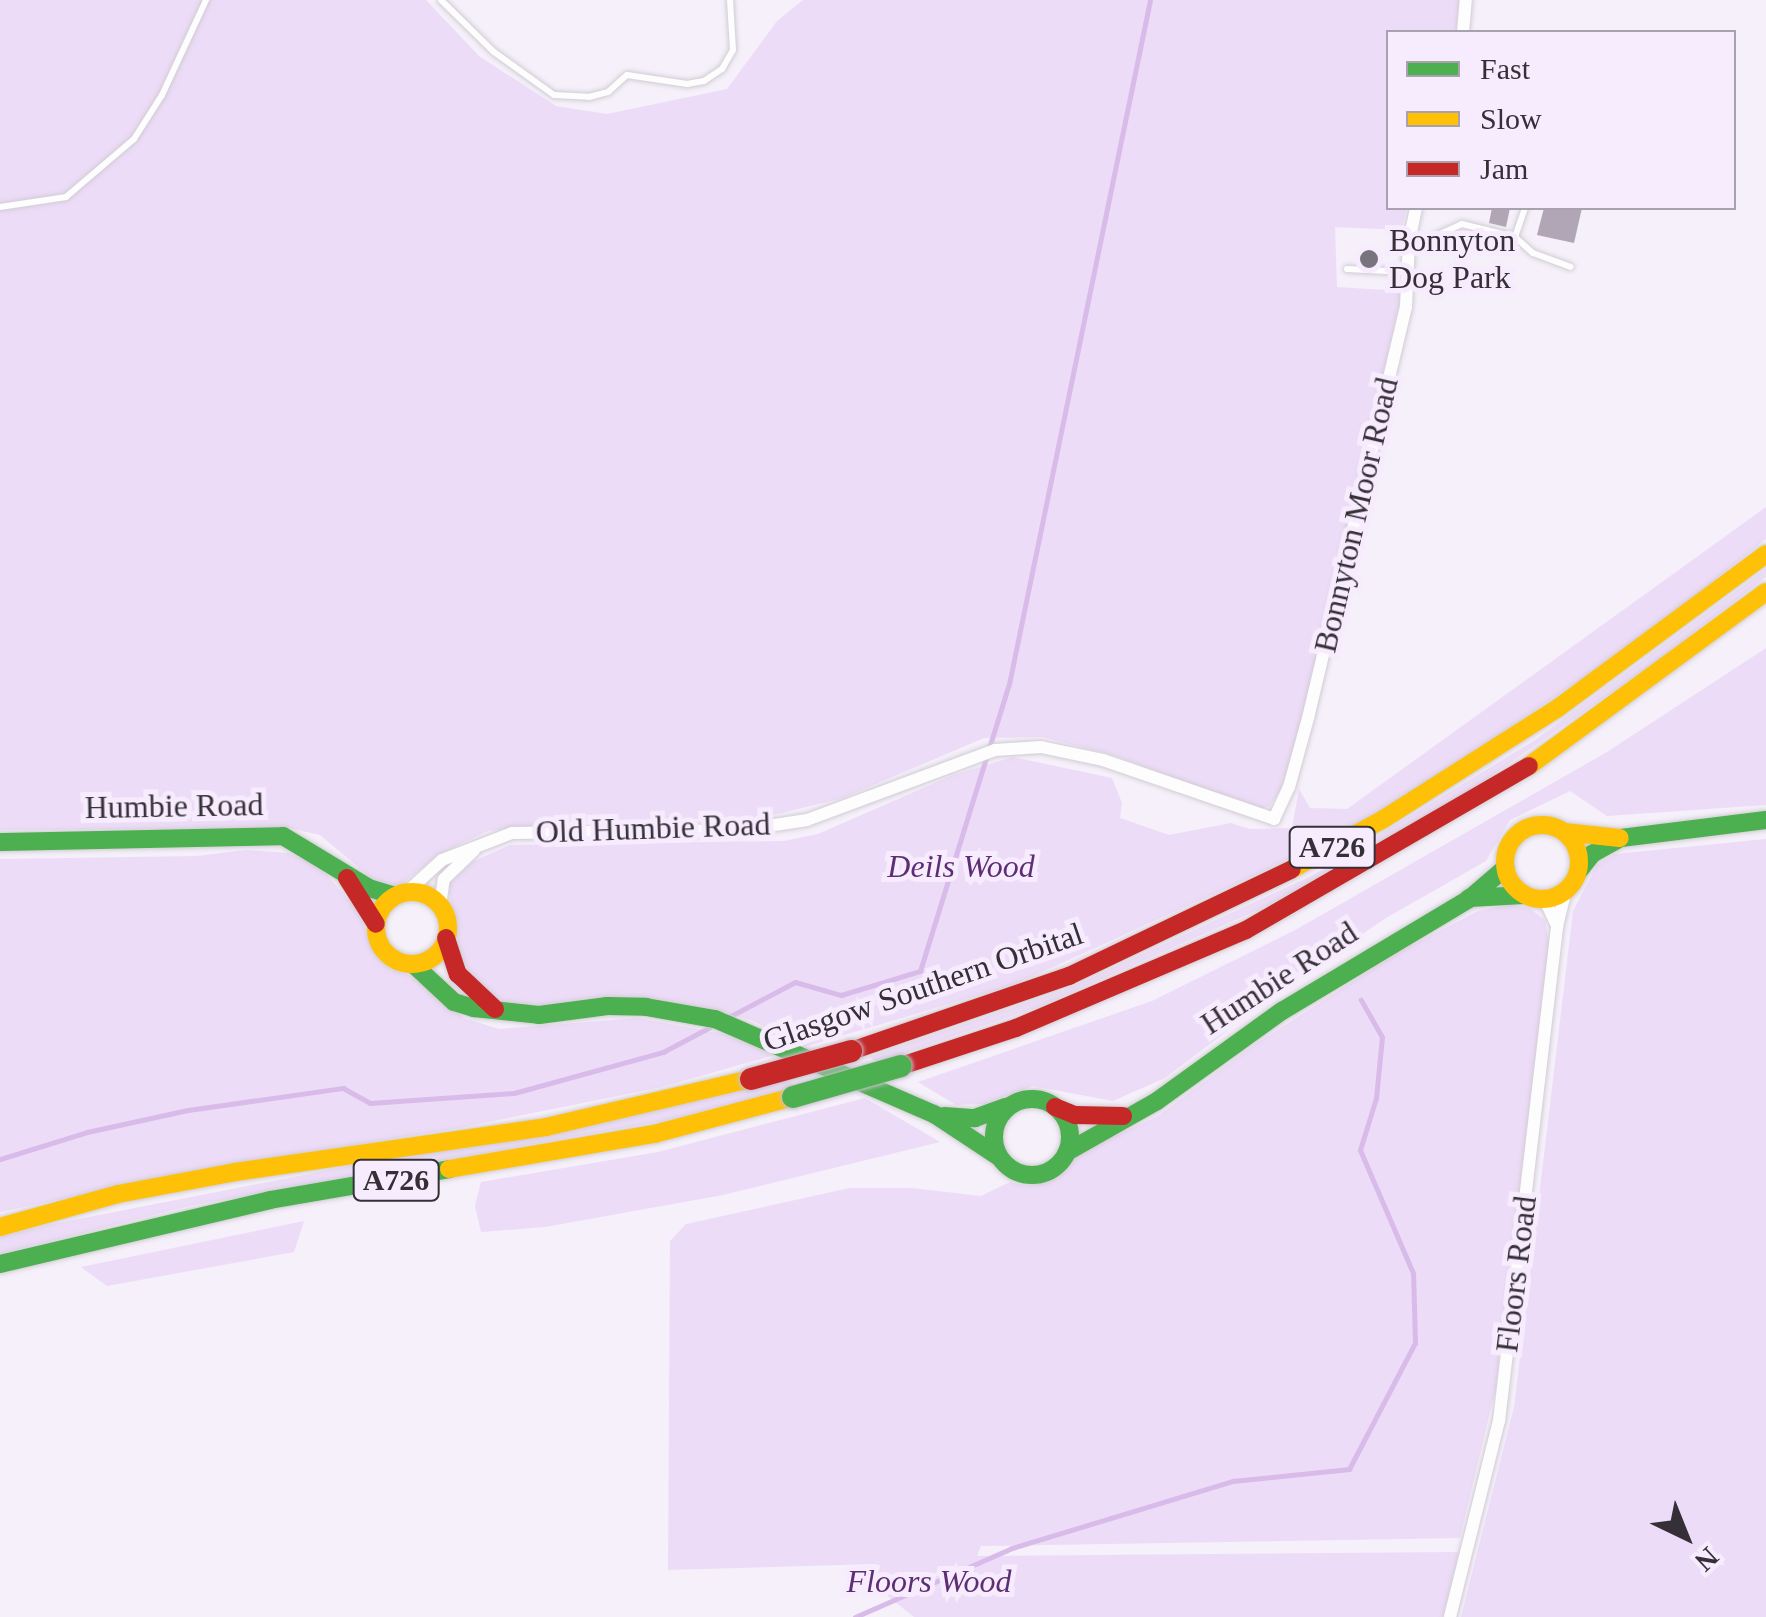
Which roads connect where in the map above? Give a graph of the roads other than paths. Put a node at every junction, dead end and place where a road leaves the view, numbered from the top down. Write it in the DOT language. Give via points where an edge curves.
graph roads {
  1 [pos="206,0"];
  2 [pos="441,0"];
  3 [pos="730,0"];
  4 [pos="1466,0"];
  5 [pos="1463,30"];
  6 [pos="0,208"];
  7 [pos="1416,210"];
  8 [pos="1523,210"];
  9 [pos="1515,237"];
  10 [pos="1409,249"];
  11 [pos="1570,267"];
  12 [pos="1347,269"];
  13 [pos="1410,272"];
  14 [pos="1766,554"];
  15 [pos="1766,592"];
  16 [pos="1274,819"];
  17 [pos="1766,820"];
  18 [pos="1564,832"];
  19 [pos="1621,838"];
  20 [pos="488,840"];
  21 [pos="0,842"];
  22 [pos="1505,868"];
  23 [pos="341,869"];
  24 [pos="1553,889"];
  25 [pos="401,894"];
  26 [pos="1469,898"];
  27 [pos="440,906"];
  28 [pos="376,924"];
  29 [pos="1556,926"];
  30 [pos="446,938"];
  31 [pos="413,964"];
  32 [pos="500,1012"];
  33 [pos="1014,1104"];
  34 [pos="1056,1108"];
  35 [pos="934,1114"];
  36 [pos="1128,1115"];
  37 [pos="1067,1152"];
  38 [pos="999,1157"];
  39 [pos="0,1227"];
  40 [pos="0,1264"];
  41 [pos="1450,1617"];
  1 -- 6 [label="lane" via="134,140 66,197"];
  2 -- 3 [label="lane" via="494,52 554,95 589,98 608,92 626,74 687,84 713,75 733,50"];
  4 -- 5 [label="street"];
  7 -- 10 [label="street, Bonnyton Moor Road"];
  8 -- 9 [label="lane"];
  9 -- 10 [label="lane" via="1462,224"];
  9 -- 11 [label="lane" via="1533,253"];
  10 -- 13 [label="street, Bonnyton Moor Road"];
  12 -- 13 [label="lane"];
  13 -- 16 [label="street, Bonnyton Moor Road" via="1308,718"];
  14 -- 39 [label="main road, Glasgow Southern Orbital / A726, bridge" via="1558,708 1321,854 1069,976 751,1080 546,1127 177,1183"];
  15 -- 40 [label="main road, Glasgow Southern Orbital / A726, bridge" via="1536,762 1246,930 1016,1028 654,1134 270,1200"];
  16 -- 20 [label="street, Old Humbie Road" via="1102,760 1041,747 995,750 806,820 742,830 566,830"];
  17 -- 19 [label="main road"];
  18 -- 19 [label="main road"];
  18 -- 22 [label="main road" via="1528,828 1510,844"];
  18 -- 24 [label="main road" via="1577,850"];
  19 -- 24 [label="main road"];
  20 -- 25 [label="street" via="442,860"];
  20 -- 27 [label="street" via="444,879"];
  21 -- 23 [label="main road, Humbie Road" via="283,836"];
  22 -- 24 [label="main road"];
  22 -- 26 [label="main road, Humbie Road"];
  23 -- 25 [label="main road, Humbie Road" via="370,888"];
  23 -- 28 [label="main road, Humbie Road"];
  24 -- 26 [label="main road, Humbie Road"];
  24 -- 29 [label="street, Floors Road"];
  24 -- 29 [label="street, Floors Road"];
  25 -- 27 [label="main road, Humbie Road" via="425,895"];
  25 -- 28 [label="main road"];
  26 -- 36 [label="main road, Humbie Road" via="1282,1011"];
  27 -- 30 [label="main road"];
  28 -- 31 [label="main road, Humbie Road" via="385,952"];
  29 -- 41 [label="street, Floors Road" via="1499,1421"];
  30 -- 31 [label="main road" via="434,956"];
  30 -- 32 [label="main road" via="468,988"];
  31 -- 32 [label="main road, Humbie Road" via="454,1002"];
  32 -- 35 [label="main road, Humbie Road" via="646,1007 715,1020"];
  33 -- 34 [label="main road" via="1035,1099"];
  33 -- 35 [label="main road, Humbie Road" via="975,1118"];
  33 -- 38 [label="main road" via="994,1129"];
  34 -- 36 [label="main road" via="1098,1118"];
  34 -- 37 [label="main road" via="1068,1127"];
  35 -- 38 [label="main road, Humbie Road"];
  36 -- 37 [label="main road, Humbie Road"];
  37 -- 38 [label="main road" via="1035,1175 1020,1174"];
}
